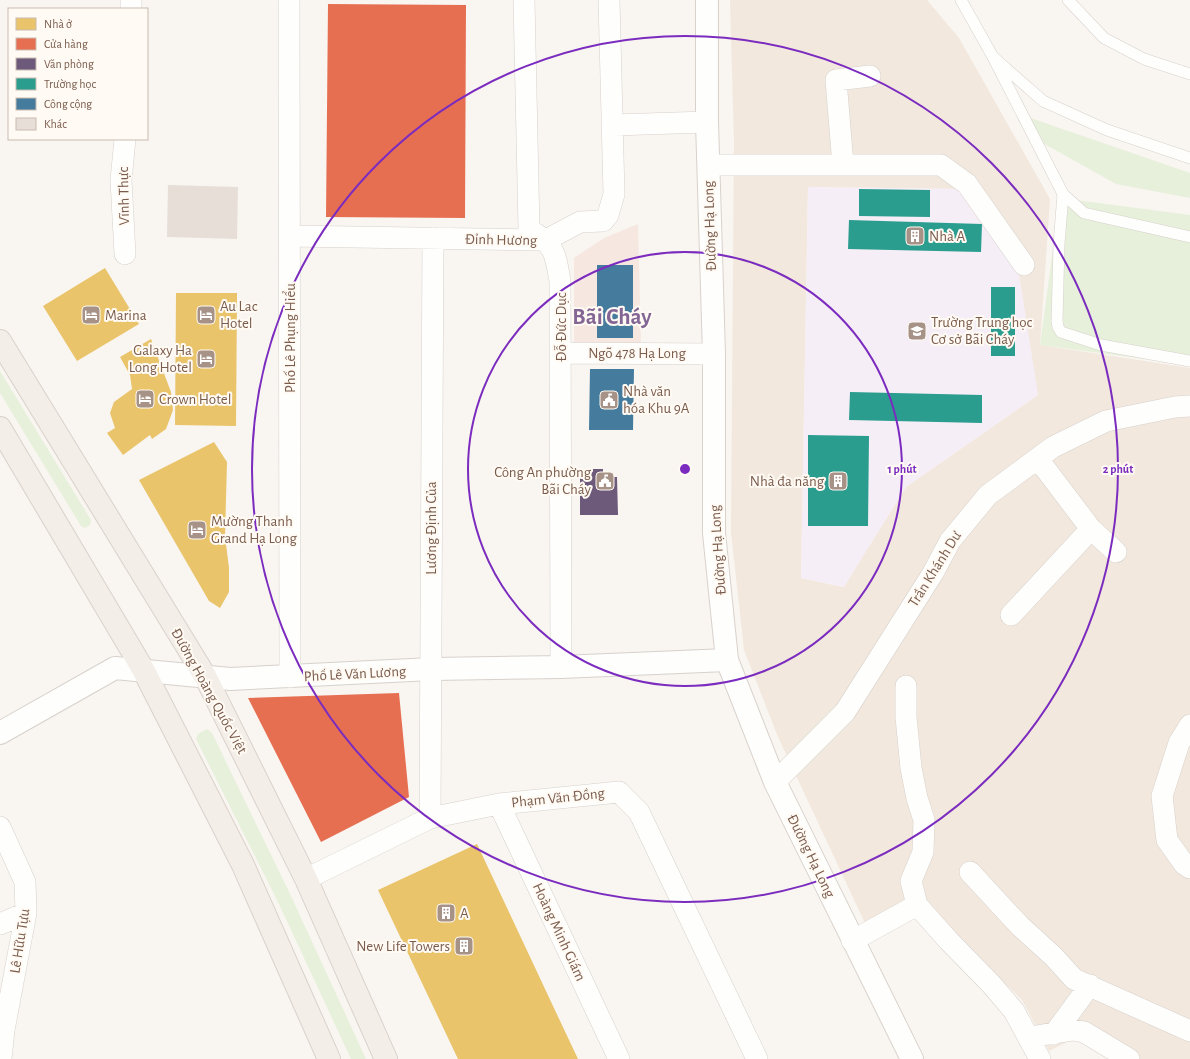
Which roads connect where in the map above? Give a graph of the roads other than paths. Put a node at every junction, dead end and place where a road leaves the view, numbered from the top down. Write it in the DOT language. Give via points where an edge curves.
graph roads {
  1 [pos="289,0"];
  2 [pos="524,0"];
  3 [pos="609,0"];
  4 [pos="707,0"];
  5 [pos="961,0"];
  6 [pos="1068,0"];
  7 [pos="993,57"];
  8 [pos="1190,74"];
  9 [pos="870,76"];
  10 [pos="707,122"];
  11 [pos="613,125"];
  12 [pos="125,140"];
  13 [pos="1190,158"];
  14 [pos="709,165"];
  15 [pos="843,165"];
  16 [pos="1063,194"];
  17 [pos="290,236"];
  18 [pos="1190,237"];
  19 [pos="432,238"];
  20 [pos="546,240"];
  21 [pos="125,254"];
  22 [pos="1024,265"];
  23 [pos="0,341"];
  24 [pos="561,353"];
  25 [pos="714,354"];
  26 [pos="1190,361"];
  27 [pos="1190,406"];
  28 [pos="0,428"];
  29 [pos="1038,459"];
  30 [pos="1091,529"];
  31 [pos="1116,552"];
  32 [pos="1011,615"];
  33 [pos="727,660"];
  34 [pos="561,667"];
  35 [pos="432,669"];
  36 [pos="144,671"];
  37 [pos="204,676"];
  38 [pos="290,677"];
  39 [pos="906,686"];
  40 [pos="1190,725"];
  41 [pos="0,733"];
  42 [pos="775,782"];
  43 [pos="499,804"];
  44 [pos="430,818"];
  45 [pos="0,827"];
  46 [pos="1190,868"];
  47 [pos="970,872"];
  48 [pos="306,879"];
  49 [pos="917,905"];
  50 [pos="26,913"];
  51 [pos="0,924"];
  52 [pos="852,941"];
  53 [pos="1090,985"];
  54 [pos="1190,1031"];
  55 [pos="1054,1034"];
  56 [pos="1030,1037"];
  57 [pos="1,1059"];
  58 [pos="328,1059"];
  59 [pos="386,1059"];
  60 [pos="619,1059"];
  61 [pos="757,1059"];
  62 [pos="912,1059"];
  63 [pos="1040,1059"];
  64 [pos="1129,1059"];
  1 -- 17 [label="street, Phố Lê Phụng Hiểu"];
  2 -- 20 [label="street, Đỗ Đức Dục" via="529,229"];
  3 -- 11 [label="street, Đỉnh Hương"];
  4 -- 10 [label="main road, Đường Hạ Long"];
  5 -- 7 [label="lane"];
  6 -- 8 [label="lane" via="1104,38 1144,59"];
  7 -- 13 [label="lane" via="1043,101 1107,130"];
  7 -- 16 [label="lane"];
  9 -- 15 [label="street" via="836,80"];
  10 -- 11 [label="street"];
  10 -- 14 [label="main road, Đường Hạ Long"];
  11 -- 20 [label="street, Đỉnh Hương" via="614,194 608,215 603,221 580,222"];
  12 -- 21 [label="street, Vĩnh Thực" via="121,180"];
  14 -- 15 [label="street"];
  14 -- 25 [label="main road, Đường Hạ Long"];
  15 -- 22 [label="street" via="941,165 967,184"];
  16 -- 18 [label="lane" via="1084,213"];
  16 -- 26 [label="lane" via="1056,321 1061,332 1101,345"];
  17 -- 19 [label="street, Đỉnh Hương"];
  17 -- 38 [label="street, Phố Lê Phụng Hiểu"];
  19 -- 20 [label="street, Đỉnh Hương"];
  19 -- 35 [label="street, Lương Định Của"];
  20 -- 24 [label="street, Đỗ Đức Dục" via="556,254 560,281"];
  23 -- 37 [label="main road, Đường Hoàng Quốc Việt"];
  24 -- 25 [label="street, Ngõ 478 Hạ Long"];
  24 -- 34 [label="street, Đỗ Đức Dục"];
  25 -- 33 [label="main road, Đường Hạ Long" via="714,533"];
  27 -- 29 [label="street, Trần Khánh Dư" via="1106,421 1053,447"];
  28 -- 36 [label="main road"];
  29 -- 30 [label="street"];
  29 -- 42 [label="street, Trần Khánh Dư" via="988,495 950,541 933,573 845,712"];
  30 -- 31 [label="street"];
  30 -- 32 [label="street"];
  33 -- 34 [label="main road, Phố Lê Văn Lương"];
  33 -- 42 [label="main road, Đường Hạ Long"];
  34 -- 35 [label="main road, Phố Lê Văn Lương"];
  35 -- 38 [label="main road, Phố Lê Văn Lương"];
  35 -- 44 [label="street, Lương Định Của"];
  36 -- 37 [label="main road, Phố Lê Văn Lương"];
  36 -- 41 [label="main road, Phố Lê Văn Lương" via="115,668"];
  36 -- 58 [label="main road" via="243,865"];
  37 -- 38 [label="main road, Phố Lê Văn Lương" via="230,679"];
  37 -- 48 [label="main road, Đường Hoàng Quốc Việt"];
  39 -- 49 [label="street" via="911,768 924,820 923,852 911,881"];
  40 -- 46 [label="street" via="1179,742 1162,796 1167,840 1184,864"];
  42 -- 52 [label="main road, Đường Hạ Long"];
  43 -- 44 [label="street, Phạm Văn Đồng"];
  43 -- 60 [label="street, Hoàng Minh Giám"];
  43 -- 61 [label="street, Phạm Văn Đồng" via="619,792 639,812"];
  44 -- 48 [label="street, Phạm Văn Đồng"];
  45 -- 50 [label="street, Lê Hữu Tựu" via="25,882"];
  47 -- 53 [label="street" via="1074,979"];
  48 -- 59 [label="main road, Đường Hoàng Quốc Việt"];
  49 -- 52 [label="street"];
  49 -- 56 [label="street" via="991,984 1014,1011"];
  50 -- 51 [label="street"];
  50 -- 57 [label="street, Lê Hữu Tựu"];
  52 -- 62 [label="main road, Đường Hạ Long"];
  53 -- 54 [label="street"];
  53 -- 55 [label="street"];
  55 -- 56 [label="street"];
  55 -- 64 [label="street" via="1073,1030 1084,1032"];
  56 -- 63 [label="street"];
}
